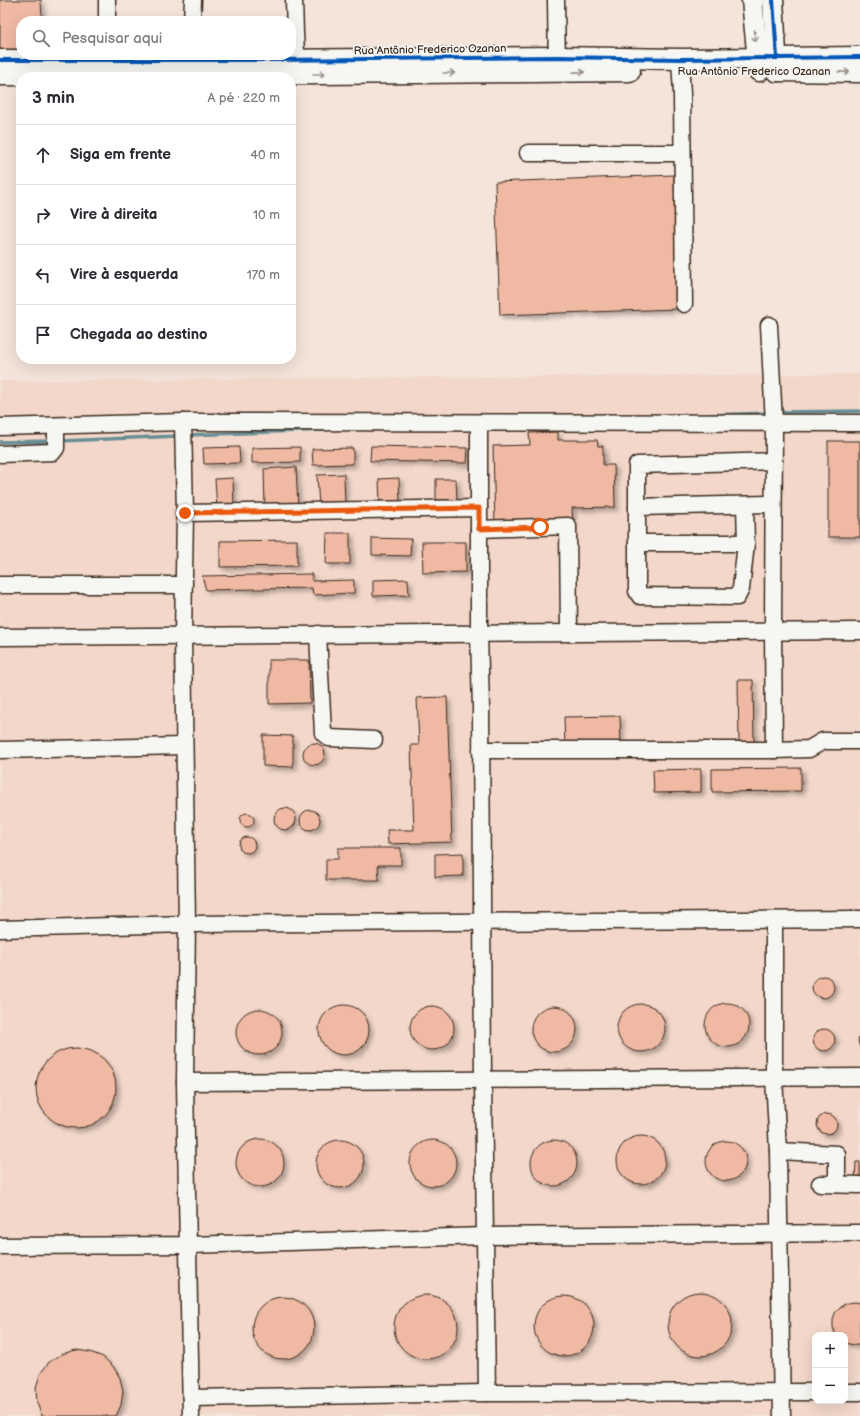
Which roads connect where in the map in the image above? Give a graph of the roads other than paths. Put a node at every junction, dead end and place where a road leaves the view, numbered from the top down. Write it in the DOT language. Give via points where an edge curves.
graph roads {
  1 [pos="107,0"];
  2 [pos="194,0"];
  3 [pos="294,0"];
  4 [pos="556,0"];
  5 [pos="752,0"];
  6 [pos="773,0"];
  7 [pos="107,16"];
  8 [pos="192,16"];
  9 [pos="295,16"];
  10 [pos="296,45"];
  11 [pos="860,57"];
  12 [pos="0,60"];
  13 [pos="162,60"];
  14 [pos="214,60"];
  15 [pos="106,64"];
  16 [pos="556,64"];
  17 [pos="768,64"];
  18 [pos="680,65"];
  19 [pos="297,67"];
  20 [pos="29,72"];
  21 [pos="860,72"];
  22 [pos="16,73"];
  23 [pos="0,75"];
  24 [pos="528,153"];
  25 [pos="682,153"];
  26 [pos="684,304"];
  27 [pos="769,325"];
  28 [pos="183,422"];
  29 [pos="479,423"];
  30 [pos="774,423"];
  31 [pos="860,423"];
  32 [pos="0,427"];
  33 [pos="56,427"];
  34 [pos="0,454"];
  35 [pos="774,461"];
  36 [pos="774,504"];
  37 [pos="745,505"];
  38 [pos="637,507"];
  39 [pos="479,508"];
  40 [pos="185,513"];
  41 [pos="479,529"];
  42 [pos="637,543"];
  43 [pos="746,543"];
  44 [pos="0,585"];
  45 [pos="184,585"];
  46 [pos="860,631"];
  47 [pos="773,632"];
  48 [pos="569,633"];
  49 [pos="318,634"];
  50 [pos="479,634"];
  51 [pos="183,636"];
  52 [pos="0,637"];
  53 [pos="374,740"];
  54 [pos="860,741"];
  55 [pos="184,746"];
  56 [pos="0,750"];
  57 [pos="481,750"];
  58 [pos="774,750"];
  59 [pos="860,919"];
  60 [pos="774,920"];
  61 [pos="482,922"];
  62 [pos="187,924"];
  63 [pos="0,929"];
  64 [pos="774,1077"];
  65 [pos="860,1077"];
  66 [pos="483,1080"];
  67 [pos="185,1082"];
  68 [pos="778,1151"];
  69 [pos="820,1184"];
  70 [pos="837,1184"];
  71 [pos="860,1185"];
  72 [pos="860,1233"];
  73 [pos="778,1234"];
  74 [pos="485,1236"];
  75 [pos="189,1245"];
  76 [pos="0,1246"];
  77 [pos="783,1392"];
  78 [pos="812,1392"];
  79 [pos="848,1392"];
  80 [pos="860,1392"];
  81 [pos="487,1394"];
  82 [pos="191,1398"];
  83 [pos="191,1416"];
  84 [pos="782,1416"];
  1 -- 7 [label="lane"];
  2 -- 8 [label="lane"];
  3 -- 9 [label="lane"];
  4 -- 16 [label="lane"];
  5 -- 17 [label="main road, one-way"];
  6 -- 17 [label="main road"];
  10 -- 19 [label="lane"];
  11 -- 17 [label="main road, Rua Antônio Frederico Ozanan"];
  12 -- 15 [label="main road, Rua Antônio Frederico Ozanan"];
  13 -- 15 [label="main road, Rua Antônio Frederico Ozanan"];
  14 -- 19 [label="main road, Rua Antônio Frederico Ozanan"];
  15 -- 19 [label="main road, Rua Antônio Frederico Ozanan"];
  15 -- 20 [label="main road, Rua Antônio Frederico Ozanan"];
  16 -- 18 [label="main road, Rua Antônio Frederico Ozanan"];
  16 -- 19 [label="main road, Rua Antônio Frederico Ozanan"];
  17 -- 18 [label="main road, Rua Antônio Frederico Ozanan"];
  17 -- 21 [label="main road, Rua Antônio Frederico Ozanan, one-way"];
  18 -- 25 [label="lane"];
  22 -- 23 [label="main road, Rua Antônio Frederico Ozanan"];
  24 -- 25 [label="lane"];
  25 -- 26 [label="lane"];
  27 -- 30 [label="lane"];
  28 -- 29 [label="lane"];
  28 -- 33 [label="lane"];
  28 -- 40 [label="lane"];
  29 -- 30 [label="lane"];
  29 -- 39 [label="lane"];
  30 -- 31 [label="lane"];
  30 -- 35 [label="lane"];
  32 -- 33 [label="lane"];
  33 -- 34 [label="lane" via="56,448 53,452"];
  35 -- 36 [label="lane"];
  35 -- 38 [label="lane" via="637,465"];
  36 -- 37 [label="lane"];
  36 -- 47 [label="lane"];
  37 -- 38 [label="lane"];
  37 -- 43 [label="lane"];
  38 -- 42 [label="lane"];
  39 -- 40 [label="lane"];
  39 -- 41 [label="lane"];
  40 -- 45 [label="lane"];
  41 -- 48 [label="lane" via="568,526"];
  41 -- 50 [label="lane"];
  42 -- 43 [label="lane"];
  42 -- 43 [label="lane" via="637,591 640,596 737,597 742,589"];
  44 -- 45 [label="lane"];
  45 -- 51 [label="lane"];
  46 -- 47 [label="lane"];
  47 -- 48 [label="lane"];
  47 -- 58 [label="lane"];
  48 -- 50 [label="lane"];
  49 -- 50 [label="lane"];
  49 -- 51 [label="lane"];
  49 -- 53 [label="lane" via="323,733 329,738"];
  50 -- 57 [label="lane"];
  51 -- 52 [label="lane"];
  51 -- 55 [label="lane"];
  54 -- 58 [label="lane" via="823,741 809,749"];
  55 -- 56 [label="lane"];
  55 -- 62 [label="lane"];
  57 -- 58 [label="lane"];
  57 -- 61 [label="lane"];
  59 -- 60 [label="lane"];
  60 -- 61 [label="lane"];
  60 -- 64 [label="lane"];
  61 -- 62 [label="lane"];
  61 -- 66 [label="lane"];
  62 -- 63 [label="lane"];
  62 -- 67 [label="lane"];
  64 -- 65 [label="lane"];
  64 -- 66 [label="lane"];
  64 -- 68 [label="lane"];
  66 -- 67 [label="lane"];
  66 -- 74 [label="lane"];
  67 -- 75 [label="lane"];
  68 -- 70 [label="lane" via="837,1154"];
  68 -- 73 [label="lane"];
  69 -- 70 [label="lane"];
  70 -- 71 [label="lane"];
  72 -- 73 [label="lane"];
  73 -- 74 [label="lane"];
  73 -- 77 [label="lane"];
  74 -- 75 [label="lane"];
  74 -- 81 [label="lane"];
  75 -- 76 [label="lane"];
  75 -- 82 [label="lane"];
  77 -- 78 [label="lane"];
  77 -- 81 [label="lane"];
  77 -- 84 [label="lane"];
  79 -- 80 [label="lane"];
  81 -- 82 [label="lane"];
  82 -- 83 [label="lane"];
}
